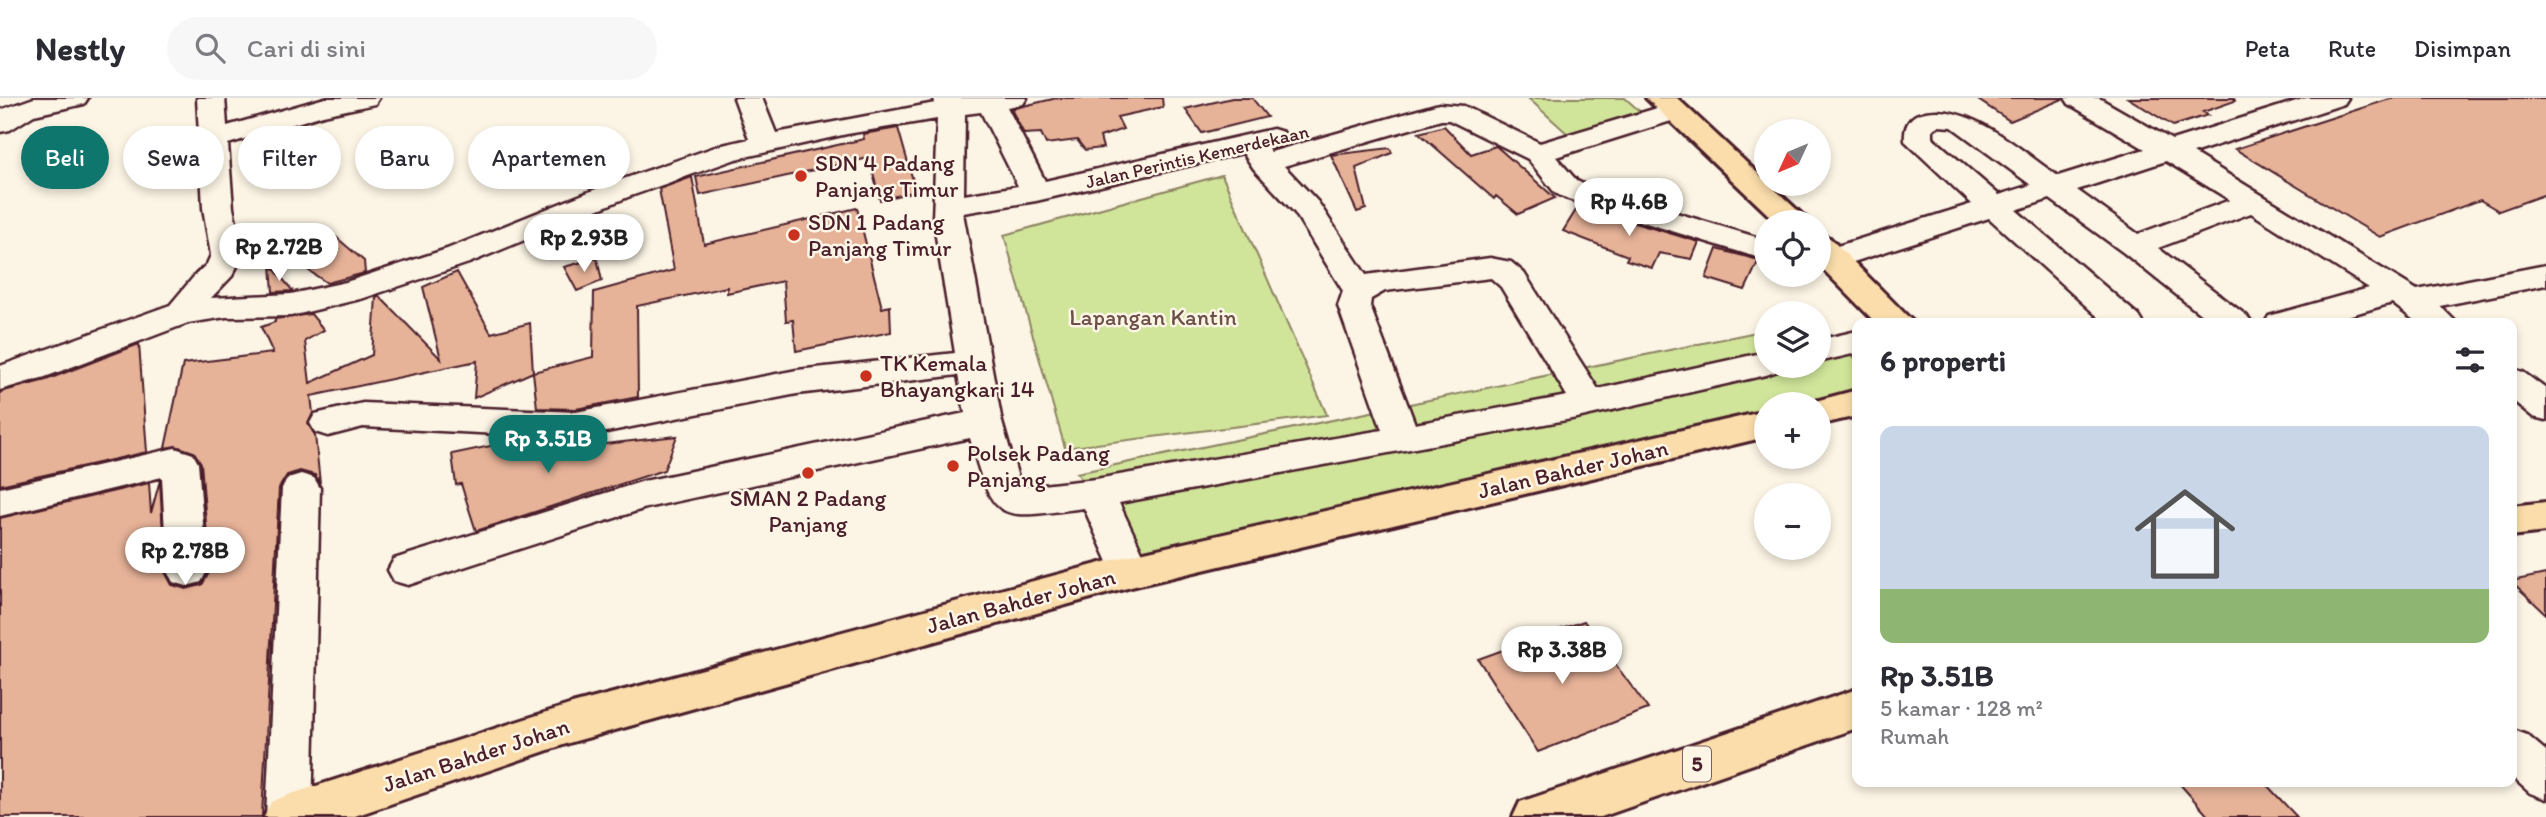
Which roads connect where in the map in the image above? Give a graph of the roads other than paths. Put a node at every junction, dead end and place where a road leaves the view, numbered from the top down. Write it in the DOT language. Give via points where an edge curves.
graph roads {
  1 [pos="74,98"];
  2 [pos="211,98"];
  3 [pos="365,98"];
  4 [pos="748,98"];
  5 [pos="1445,98"];
  6 [pos="2079,98"];
  7 [pos="2326,99"];
  8 [pos="1002,100"];
  9 [pos="950,104"];
  10 [pos="1667,105"];
  11 [pos="0,124"];
  12 [pos="212,126"];
  13 [pos="224,136"];
  14 [pos="766,145"];
  15 [pos="2169,150"];
  16 [pos="1257,153"];
  17 [pos="1538,153"];
  18 [pos="2054,188"];
  19 [pos="216,189"];
  20 [pos="1036,192"];
  21 [pos="2254,201"];
  22 [pos="948,207"];
  23 [pos="1994,207"];
  24 [pos="1781,210"];
  25 [pos="1754,246"];
  26 [pos="2135,246"];
  27 [pos="1831,251"];
  28 [pos="1831,261"];
  29 [pos="2546,275"];
  30 [pos="1360,291"];
  31 [pos="2404,296"];
  32 [pos="181,313"];
  33 [pos="1892,318"];
  34 [pos="2120,318"];
  35 [pos="2227,318"];
  36 [pos="2307,318"];
  37 [pos="2433,318"];
  38 [pos="1852,343"];
  39 [pos="1831,348"];
  40 [pos="974,362"];
  41 [pos="1754,366"];
  42 [pos="0,378"];
  43 [pos="2517,385"];
  44 [pos="1590,403"];
  45 [pos="1852,404"];
  46 [pos="2546,408"];
  47 [pos="1831,409"];
  48 [pos="984,422"];
  49 [pos="328,423"];
  50 [pos="1754,427"];
  51 [pos="1403,439"];
  52 [pos="302,488"];
  53 [pos="1096,493"];
  54 [pos="0,502"];
  55 [pos="2546,517"];
  56 [pos="2517,520"];
  57 [pos="408,570"];
  58 [pos="187,571"];
  59 [pos="1131,571"];
  60 [pos="1852,710"];
  61 [pos="2517,753"];
  62 [pos="2546,779"];
  63 [pos="288,817"];
  64 [pos="1537,817"];
  1 -- 11 [label="street" via="24,110"];
  2 -- 12 [label="street"];
  3 -- 13 [label="street" via="317,107"];
  4 -- 14 [label="street"];
  5 -- 16 [label="street, Jalan Perintis Kemerdekaan"];
  6 -- 15 [label="street"];
  7 -- 15 [label="street"];
  8 -- 9 [label="street"];
  8 -- 20 [label="street"];
  9 -- 14 [label="street"];
  9 -- 22 [label="street"];
  10 -- 17 [label="street"];
  10 -- 24 [label="main road"];
  14 -- 32 [label="street" via="728,152 617,191 458,256 354,291 290,305 226,306"];
  15 -- 18 [label="street"];
  15 -- 21 [label="street"];
  16 -- 17 [label="street" via="1446,111"];
  16 -- 20 [label="street, Jalan Perintis Kemerdekaan"];
  16 -- 30 [label="street" via="1307,208"];
  17 -- 25 [label="street" via="1566,187 1576,192"];
  18 -- 23 [label="street"];
  18 -- 23 [label="street" via="1961,121 1926,120 1917,133 1919,141"];
  18 -- 26 [label="street"];
  19 -- 32 [label="street" via="227,256"];
  20 -- 22 [label="street, Jalan Perintis Kemerdekaan"];
  21 -- 26 [label="street"];
  21 -- 31 [label="street"];
  22 -- 40 [label="street"];
  23 -- 27 [label="street"];
  23 -- 34 [label="street"];
  26 -- 35 [label="street"];
  28 -- 33 [label="main road"];
  29 -- 31 [label="street"];
  30 -- 44 [label="street" via="1378,282 1500,269 1513,280"];
  30 -- 51 [label="street" via="1354,306"];
  31 -- 36 [label="street"];
  31 -- 37 [label="street"];
  32 -- 42 [label="street"];
  38 -- 39 [label="street"];
  40 -- 48 [label="street"];
  40 -- 49 [label="street" via="797,382 576,425 363,415"];
  41 -- 44 [label="street"];
  43 -- 46 [label="street"];
  44 -- 51 [label="street"];
  45 -- 47 [label="main road"];
  48 -- 53 [label="street" via="1002,486 1011,497 1020,502"];
  48 -- 57 [label="street" via="644,495"];
  50 -- 59 [label="main road, Jalan Bahder Johan"];
  51 -- 53 [label="street"];
  52 -- 63 [label="street"];
  53 -- 59 [label="street"];
  54 -- 58 [label="street" via="167,461 180,463"];
  55 -- 56 [label="main road"];
  59 -- 63 [label="main road, Jalan Bahder Johan" via="572,723"];
  60 -- 64 [label="main road, 5"];
  61 -- 62 [label="street"];
}
